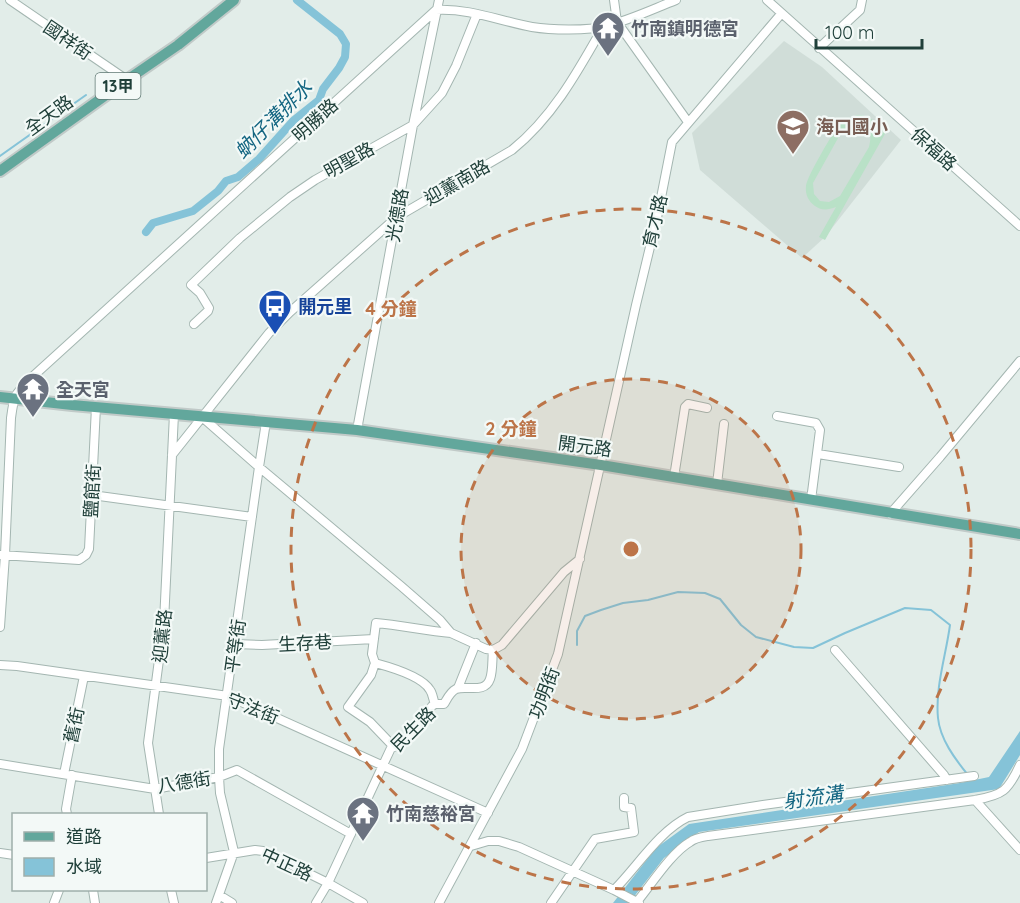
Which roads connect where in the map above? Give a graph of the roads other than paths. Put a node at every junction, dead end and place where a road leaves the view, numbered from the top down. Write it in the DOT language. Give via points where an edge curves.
graph roads {
  1 [pos="10,0"];
  2 [pos="234,0"];
  3 [pos="439,0"];
  4 [pos="614,0"];
  5 [pos="676,0"];
  6 [pos="767,0"];
  7 [pos="862,0"];
  8 [pos="436,10"];
  9 [pos="477,14"];
  10 [pos="782,14"];
  11 [pos="617,22"];
  12 [pos="603,27"];
  13 [pos="819,48"];
  14 [pos="127,80"];
  15 [pos="688,122"];
  16 [pos="413,124"];
  17 [pos="0,171"];
  18 [pos="397,216"];
  19 [pos="1020,226"];
  20 [pos="194,324"];
  21 [pos="1020,361"];
  22 [pos="0,397"];
  23 [pos="14,398"];
  24 [pos="96,407"];
  25 [pos="707,408"];
  26 [pos="174,414"];
  27 [pos="777,416"];
  28 [pos="202,417"];
  29 [pos="266,422"];
  30 [pos="724,424"];
  31 [pos="357,430"];
  32 [pos="818,454"];
  33 [pos="172,455"];
  34 [pos="601,465"];
  35 [pos="899,466"];
  36 [pos="259,467"];
  37 [pos="674,477"];
  38 [pos="717,484"];
  39 [pos="92,495"];
  40 [pos="811,500"];
  41 [pos="170,506"];
  42 [pos="890,513"];
  43 [pos="252,517"];
  44 [pos="1020,534"];
  45 [pos="2,555"];
  46 [pos="580,560"];
  47 [pos="0,627"];
  48 [pos="451,633"];
  49 [pos="374,639"];
  50 [pos="476,643"];
  51 [pos="235,644"];
  52 [pos="493,650"];
  53 [pos="835,650"];
  54 [pos="375,663"];
  55 [pos="0,665"];
  56 [pos="84,676"];
  57 [pos="157,686"];
  58 [pos="458,688"];
  59 [pos="228,696"];
  60 [pos="435,704"];
  61 [pos="394,747"];
  62 [pos="0,764"];
  63 [pos="382,765"];
  64 [pos="1020,765"];
  65 [pos="68,775"];
  66 [pos="974,776"];
  67 [pos="219,777"];
  68 [pos="947,780"];
  69 [pos="155,789"];
  70 [pos="624,798"];
  71 [pos="975,800"];
  72 [pos="67,813"];
  73 [pos="159,813"];
  74 [pos="488,813"];
  75 [pos="351,834"];
  76 [pos="471,846"];
  77 [pos="1020,850"];
  78 [pos="234,852"];
  79 [pos="207,858"];
  80 [pos="574,871"];
  81 [pos="328,883"];
  82 [pos="616,891"];
  83 [pos="217,899"];
  84 [pos="636,902"];
  85 [pos="232,903"];
  86 [pos="316,903"];
  87 [pos="363,903"];
  88 [pos="439,903"];
  89 [pos="551,903"];
  1 -- 14 [label="street, 國祥街"];
  2 -- 14 [label="main road, 全天路 / 13甲"];
  3 -- 8 [label="street, 光德路"];
  4 -- 11 [label="street"];
  5 -- 11 [label="street"];
  6 -- 10 [label="street, 保福路"];
  7 -- 13 [label="street" via="860,10"];
  8 -- 9 [label="street"];
  8 -- 16 [label="street, 光德路"];
  8 -- 23 [label="street, 明勝路" via="30,379"];
  9 -- 12 [label="street" via="533,27"];
  9 -- 16 [label="street, 明聖路" via="441,93"];
  10 -- 13 [label="street, 保福路"];
  10 -- 15 [label="street, 育才路"];
  11 -- 12 [label="street"];
  11 -- 15 [label="street"];
  12 -- 18 [label="street, 迎薰南路" via="572,83 525,140"];
  13 -- 19 [label="street, 保福路"];
  14 -- 17 [label="main road, 全天路 / 13甲"];
  15 -- 34 [label="street, 育才路" via="672,142"];
  16 -- 18 [label="street, 光德路"];
  16 -- 20 [label="street, 明聖路" via="315,180 240,238 191,285 209,308"];
  18 -- 28 [label="street, 迎薰南路" via="269,333"];
  18 -- 31 [label="street, 光德路"];
  21 -- 42 [label="street"];
  22 -- 23 [label="main road, 開元路"];
  23 -- 24 [label="main road, 開元路"];
  23 -- 45 [label="street"];
  24 -- 26 [label="main road, 開元路"];
  24 -- 39 [label="street, 鹽館街"];
  25 -- 37 [label="street" via="688,404 685,407"];
  26 -- 28 [label="main road, 開元路"];
  26 -- 33 [label="street, 迎薰路"];
  27 -- 32 [label="street" via="816,423 820,430"];
  28 -- 29 [label="main road, 開元路"];
  28 -- 33 [label="street, 迎薰南路"];
  28 -- 36 [label="street"];
  29 -- 31 [label="main road, 開元路"];
  29 -- 36 [label="street, 平等街"];
  30 -- 38 [label="street"];
  31 -- 34 [label="main road, 開元路"];
  32 -- 35 [label="street"];
  32 -- 40 [label="street"];
  33 -- 41 [label="street, 迎薰路"];
  34 -- 37 [label="main road, 開元路"];
  34 -- 46 [label="street, 功明街"];
  36 -- 43 [label="street, 平等街"];
  36 -- 48 [label="street"];
  37 -- 38 [label="main road, 開元路"];
  38 -- 40 [label="main road, 開元路"];
  39 -- 41 [label="street"];
  39 -- 45 [label="street, 鹽館街" via="89,549 79,560"];
  40 -- 42 [label="main road, 開元路"];
  41 -- 43 [label="street"];
  41 -- 57 [label="street, 迎薰路"];
  42 -- 44 [label="main road, 開元路"];
  43 -- 51 [label="street, 平等街"];
  45 -- 47 [label="street"];
  46 -- 52 [label="street" via="564,572 502,645"];
  46 -- 74 [label="street, 功明街" via="548,683 522,749"];
  48 -- 49 [label="street" via="376,623"];
  48 -- 50 [label="street"];
  49 -- 51 [label="street, 生存巷"];
  49 -- 54 [label="street"];
  50 -- 52 [label="street"];
  50 -- 58 [label="street"];
  51 -- 59 [label="street, 平等街"];
  52 -- 58 [label="street, 民生路" via="487,684 480,688"];
  53 -- 68 [label="street"];
  54 -- 60 [label="street" via="399,669 423,683"];
  54 -- 61 [label="street" via="348,706"];
  55 -- 56 [label="street, 守法街"];
  56 -- 57 [label="street, 守法街"];
  56 -- 65 [label="street, 舊街"];
  57 -- 59 [label="street, 守法街"];
  57 -- 69 [label="street, 迎薰路" via="148,743"];
  58 -- 60 [label="street, 民生路" via="444,704"];
  59 -- 63 [label="street, 守法街"];
  59 -- 67 [label="street, 平等街" via="219,749"];
  60 -- 61 [label="street, 民生路" via="404,741"];
  61 -- 63 [label="street, 民生路"];
  62 -- 65 [label="street, 八德街"];
  63 -- 74 [label="street, 守法街"];
  63 -- 75 [label="street, 民生路"];
  64 -- 71 [label="street" via="1003,791"];
  65 -- 69 [label="street, 八德街"];
  65 -- 72 [label="street, 舊街"];
  66 -- 68 [label="street"];
  67 -- 69 [label="street, 八德街"];
  67 -- 75 [label="street, 八德街" via="237,770"];
  67 -- 78 [label="street, 平等街"];
  68 -- 82 [label="street" via="688,817 658,840"];
  69 -- 73 [label="street, 迎薰路"];
  70 -- 80 [label="street" via="624,807 632,808 634,832 596,839"];
  71 -- 77 [label="street"];
  71 -- 84 [label="street" via="692,840"];
  74 -- 76 [label="street, 功明街"];
  75 -- 81 [label="street, 民生路"];
  76 -- 80 [label="street" via="499,841"];
  76 -- 88 [label="street, 功明街"];
  78 -- 79 [label="street, 中正路"];
  78 -- 81 [label="street, 中正路" via="263,851"];
  78 -- 83 [label="street"];
  80 -- 82 [label="street"];
  80 -- 89 [label="street"];
  81 -- 86 [label="street, 民生路"];
  81 -- 87 [label="street, 中正路"];
  82 -- 84 [label="street"];
  83 -- 85 [label="street"];
}
